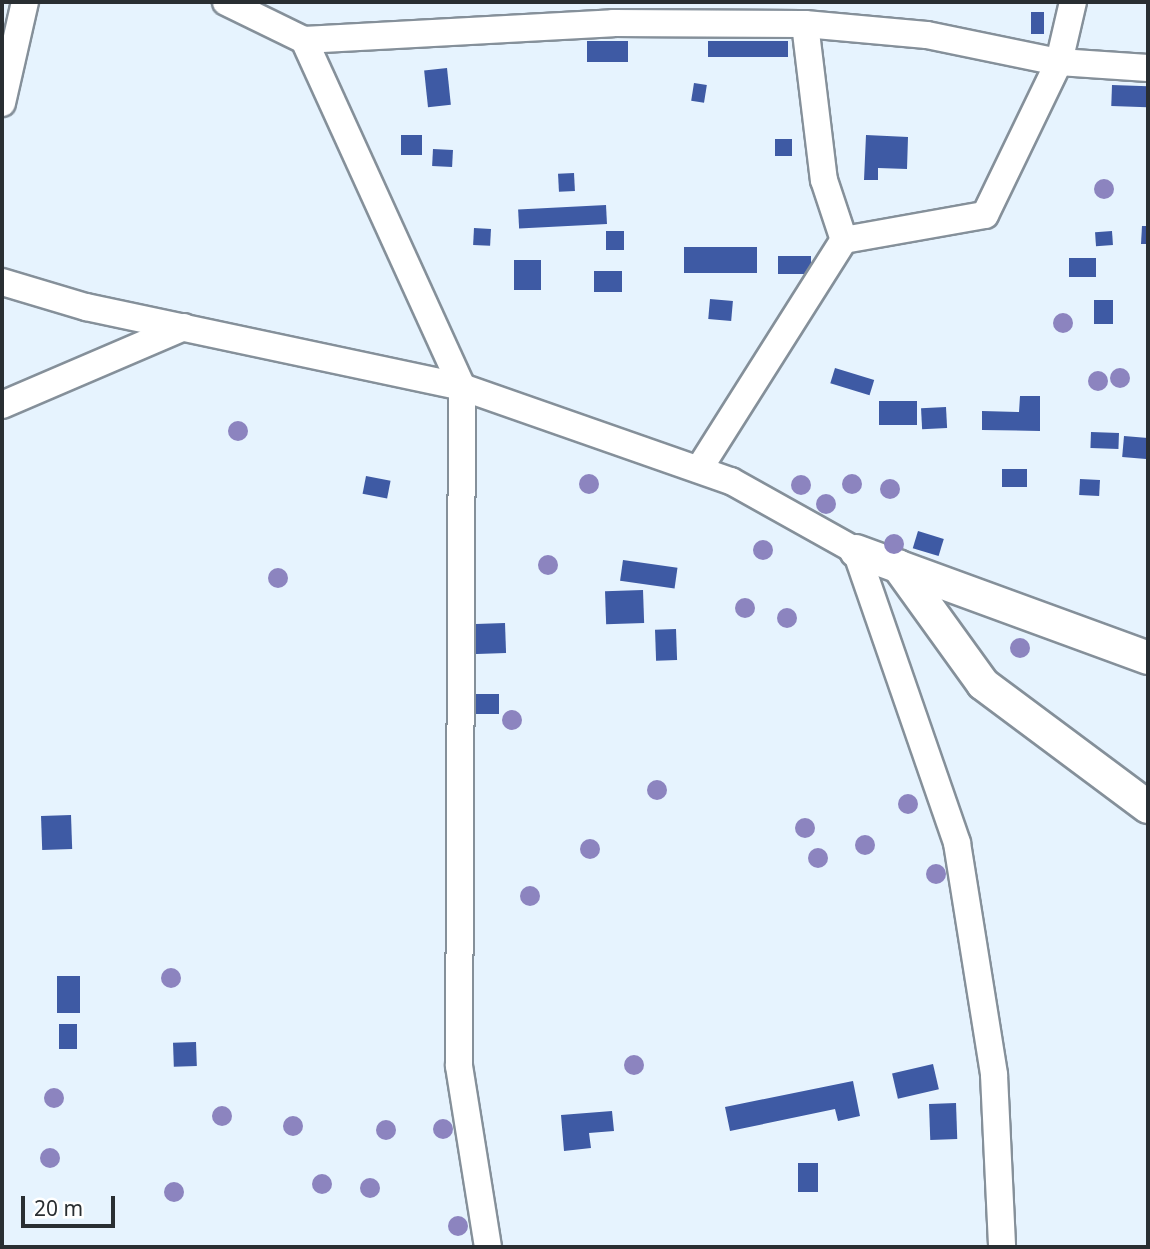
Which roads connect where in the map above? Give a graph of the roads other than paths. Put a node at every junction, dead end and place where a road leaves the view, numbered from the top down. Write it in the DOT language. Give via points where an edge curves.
graph roads {
  1 [pos="25,2"];
  2 [pos="226,2"];
  3 [pos="1073,2"];
  4 [pos="805,24"];
  5 [pos="304,40"];
  6 [pos="1059,62"];
  7 [pos="1148,68"];
  8 [pos="2,103"];
  9 [pos="844,240"];
  10 [pos="2,282"];
  11 [pos="184,327"];
  12 [pos="462,387"];
  13 [pos="2,405"];
  14 [pos="699,470"];
  15 [pos="856,551"];
  16 [pos="898,566"];
  17 [pos="1148,658"];
  18 [pos="1148,807"];
  19 [pos="488,1247"];
  20 [pos="1002,1247"];
  1 -- 8 [label="street"];
  2 -- 5 [label="street"];
  3 -- 6 [label="street"];
  4 -- 5 [label="street" via="614,23"];
  4 -- 6 [label="street" via="927,35"];
  4 -- 9 [label="street" via="824,180"];
  5 -- 12 [label="street"];
  6 -- 7 [label="street"];
  6 -- 9 [label="street" via="985,215"];
  9 -- 14 [label="street"];
  10 -- 11 [label="street"];
  11 -- 12 [label="street"];
  11 -- 13 [label="street"];
  12 -- 14 [label="street"];
  12 -- 19 [label="street" via="459,1066"];
  14 -- 15 [label="street"];
  15 -- 16 [label="street"];
  15 -- 20 [label="street" via="957,843 994,1074"];
  16 -- 17 [label="street"];
  16 -- 18 [label="street" via="983,684"];
}
